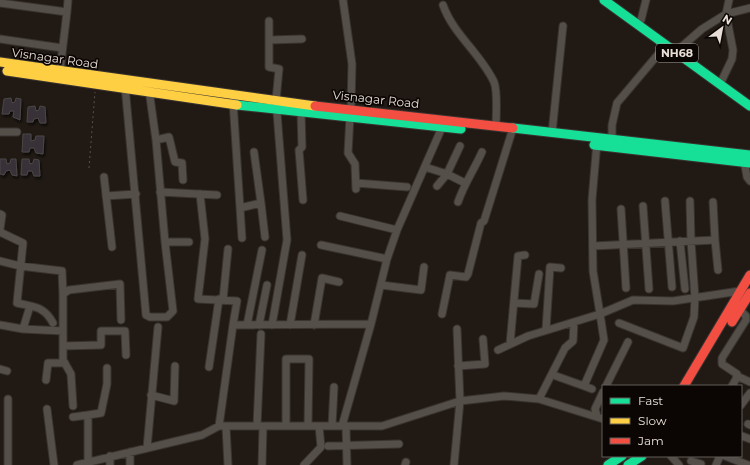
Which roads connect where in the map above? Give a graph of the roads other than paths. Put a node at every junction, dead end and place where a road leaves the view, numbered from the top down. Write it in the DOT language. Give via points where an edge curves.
graph roads {
  1 [pos="68,0"];
  2 [pos="343,0"];
  3 [pos="604,0"];
  4 [pos="614,0"];
  5 [pos="646,0"];
  6 [pos="729,1"];
  7 [pos="0,3"];
  8 [pos="443,5"];
  9 [pos="750,8"];
  10 [pos="67,12"];
  11 [pos="726,14"];
  12 [pos="641,20"];
  13 [pos="269,21"];
  14 [pos="563,26"];
  15 [pos="0,39"];
  16 [pos="302,39"];
  17 [pos="269,40"];
  18 [pos="666,45"];
  19 [pos="62,48"];
  20 [pos="680,49"];
  21 [pos="0,62"];
  22 [pos="0,70"];
  23 [pos="60,70"];
  24 [pos="722,80"];
  25 [pos="148,82"];
  26 [pos="125,84"];
  27 [pos="149,92"];
  28 [pos="232,95"];
  29 [pos="750,99"];
  30 [pos="233,105"];
  31 [pos="276,105"];
  32 [pos="750,106"];
  33 [pos="302,112"];
  34 [pos="351,114"];
  35 [pos="444,123"];
  36 [pos="496,126"];
  37 [pos="512,131"];
  38 [pos="0,132"];
  39 [pos="17,132"];
  40 [pos="552,133"];
  41 [pos="612,138"];
  42 [pos="156,140"];
  43 [pos="597,141"];
  44 [pos="460,146"];
  45 [pos="254,152"];
  46 [pos="482,152"];
  47 [pos="747,159"];
  48 [pos="425,167"];
  49 [pos="447,174"];
  50 [pos="104,177"];
  51 [pos="183,180"];
  52 [pos="750,181"];
  53 [pos="465,183"];
  54 [pos="407,186"];
  55 [pos="437,186"];
  56 [pos="160,192"];
  57 [pos="136,194"];
  58 [pos="200,194"];
  59 [pos="217,195"];
  60 [pos="106,196"];
  61 [pos="303,200"];
  62 [pos="665,201"];
  63 [pos="458,202"];
  64 [pos="690,202"];
  65 [pos="713,202"];
  66 [pos="261,203"];
  67 [pos="643,206"];
  68 [pos="240,208"];
  69 [pos="621,209"];
  70 [pos="0,214"];
  71 [pos="340,216"];
  72 [pos="0,229"];
  73 [pos="398,230"];
  74 [pos="0,232"];
  75 [pos="242,238"];
  76 [pos="265,238"];
  77 [pos="715,240"];
  78 [pos="680,241"];
  79 [pos="691,241"];
  80 [pos="165,242"];
  81 [pos="189,242"];
  82 [pos="669,242"];
  83 [pos="646,243"];
  84 [pos="622,244"];
  85 [pos="321,245"];
  86 [pos="593,246"];
  87 [pos="112,248"];
  88 [pos="228,250"];
  89 [pos="262,250"];
  90 [pos="302,255"];
  91 [pos="526,255"];
  92 [pos="387,259"];
  93 [pos="0,261"];
  94 [pos="20,266"];
  95 [pos="424,267"];
  96 [pos="561,268"];
  97 [pos="718,270"];
  98 [pos="539,274"];
  99 [pos="750,274"];
  100 [pos="339,282"];
  101 [pos="267,285"];
  102 [pos="381,285"];
  103 [pos="672,287"];
  104 [pos="626,288"];
  105 [pos="685,289"];
  106 [pos="421,290"];
  107 [pos="649,290"];
  108 [pos="740,291"];
  109 [pos="63,294"];
  110 [pos="421,298"];
  111 [pos="695,298"];
  112 [pos="749,298"];
  113 [pos="221,300"];
  114 [pos="514,303"];
  115 [pos="30,306"];
  116 [pos="740,310"];
  117 [pos="442,314"];
  118 [pos="600,314"];
  119 [pos="121,320"];
  120 [pos="574,322"];
  121 [pos="53,323"];
  122 [pos="619,323"];
  123 [pos="371,324"];
  124 [pos="0,325"];
  125 [pos="233,325"];
  126 [pos="247,325"];
  127 [pos="259,325"];
  128 [pos="272,325"];
  129 [pos="290,325"];
  130 [pos="314,325"];
  131 [pos="158,327"];
  132 [pos="23,329"];
  133 [pos="457,329"];
  134 [pos="546,330"];
  135 [pos="63,332"];
  136 [pos="261,334"];
  137 [pos="483,339"];
  138 [pos="628,342"];
  139 [pos="510,344"];
  140 [pos="63,346"];
  141 [pos="498,350"];
  142 [pos="126,355"];
  143 [pos="65,363"];
  144 [pos="175,366"];
  145 [pos="458,366"];
  146 [pos="209,367"];
  147 [pos="107,368"];
  148 [pos="556,376"];
  149 [pos="737,376"];
  150 [pos="46,380"];
  151 [pos="750,382"];
  152 [pos="606,385"];
  153 [pos="685,385"];
  154 [pos="694,385"];
  155 [pos="732,385"];
  156 [pos="584,386"];
  157 [pos="334,387"];
  158 [pos="592,389"];
  159 [pos="750,393"];
  160 [pos="602,394"];
  161 [pos="151,395"];
  162 [pos="8,399"];
  163 [pos="539,399"];
  164 [pos="460,401"];
  165 [pos="742,403"];
  166 [pos="73,406"];
  167 [pos="47,409"];
  168 [pos="88,415"];
  169 [pos="73,416"];
  170 [pos="600,417"];
  171 [pos="222,426"];
  172 [pos="260,426"];
  173 [pos="286,426"];
  174 [pos="308,426"];
  175 [pos="320,426"];
  176 [pos="332,426"];
  177 [pos="344,426"];
  178 [pos="742,436"];
  179 [pos="750,439"];
  180 [pos="399,444"];
  181 [pos="328,446"];
  182 [pos="346,446"];
  183 [pos="147,448"];
  184 [pos="130,452"];
  185 [pos="110,456"];
  186 [pos="620,457"];
  187 [pos="640,457"];
  188 [pos="672,457"];
  189 [pos="729,457"];
  190 [pos="88,461"];
  191 [pos="691,461"];
  192 [pos="701,464"];
  193 [pos="8,465"];
  194 [pos="54,465"];
  195 [pos="77,465"];
  196 [pos="110,465"];
  197 [pos="130,465"];
  198 [pos="228,465"];
  199 [pos="262,465"];
  200 [pos="304,465"];
  201 [pos="347,465"];
  202 [pos="454,465"];
  203 [pos="608,465"];
  204 [pos="628,465"];
  205 [pos="679,465"];
  206 [pos="748,465"];
  1 -- 10 [label="street"];
  2 -- 34 [label="street" via="352,64"];
  3 -- 18 [label="main road, NH68"];
  4 -- 12 [label="main road, NH68"];
  5 -- 12 [label="street"];
  6 -- 11 [label="street"];
  7 -- 10 [label="street"];
  8 -- 36 [label="street" via="447,16 473,49 495,84"];
  9 -- 11 [label="street"];
  10 -- 19 [label="street"];
  11 -- 20 [label="street"];
  11 -- 24 [label="street" via="733,50 732,59"];
  12 -- 20 [label="main road, NH68"];
  13 -- 17 [label="street"];
  14 -- 40 [label="street"];
  15 -- 19 [label="street"];
  16 -- 17 [label="street"];
  17 -- 31 [label="street" via="269,67 279,69"];
  18 -- 32 [label="main road, NH68"];
  18 -- 41 [label="street" via="617,102"];
  19 -- 23 [label="street"];
  20 -- 24 [label="main road, NH68"];
  21 -- 23 [label="main road, Visnagar Road"];
  22 -- 26 [label="main road" via="96,84"];
  23 -- 26 [label="main road, Visnagar Road"];
  24 -- 29 [label="main road, NH68"];
  25 -- 26 [label="main road, Visnagar Road"];
  25 -- 27 [label="street"];
  25 -- 28 [label="main road, Visnagar Road"];
  26 -- 27 [label="main road"];
  26 -- 57 [label="street"];
  27 -- 30 [label="main road"];
  27 -- 42 [label="street"];
  28 -- 30 [label="street"];
  28 -- 31 [label="main road, Visnagar Road"];
  30 -- 31 [label="main road"];
  30 -- 68 [label="street"];
  31 -- 33 [label="main road"];
  31 -- 34 [label="main road, Visnagar Road"];
  31 -- 128 [label="street" via="288,240"];
  33 -- 34 [label="main road"];
  33 -- 61 [label="street" via="302,147 299,150"];
  34 -- 35 [label="main road, Visnagar Road"];
  34 -- 54 [label="street" via="348,152 355,164 356,186"];
  35 -- 36 [label="main road, Visnagar Road"];
  35 -- 37 [label="main road"];
  35 -- 48 [label="street"];
  36 -- 37 [label="main road, Visnagar Road"];
  37 -- 40 [label="main road, Visnagar Road"];
  37 -- 43 [label="main road"];
  37 -- 117 [label="street" via="481,223 468,274 466,277 450,275"];
  38 -- 39 [label="street"];
  40 -- 43 [label="main road, Visnagar Road"];
  41 -- 43 [label="main road, Visnagar Road"];
  41 -- 47 [label="main road, Visnagar Road"];
  42 -- 51 [label="street" via="170,137 175,162 182,163"];
  42 -- 56 [label="street"];
  43 -- 47 [label="main road"];
  43 -- 86 [label="street" via="592,200"];
  44 -- 49 [label="street"];
  45 -- 66 [label="street"];
  46 -- 53 [label="street"];
  47 -- 52 [label="street" via="747,177"];
  48 -- 49 [label="street"];
  48 -- 73 [label="street"];
  49 -- 53 [label="street"];
  49 -- 55 [label="street"];
  50 -- 60 [label="street"];
  53 -- 63 [label="street"];
  56 -- 58 [label="street"];
  56 -- 80 [label="street"];
  57 -- 60 [label="street"];
  57 -- 80 [label="street" via="145,309 146,315 150,317 167,317 173,311"];
  58 -- 59 [label="street"];
  58 -- 113 [label="street" via="205,239 198,299"];
  60 -- 87 [label="street"];
  62 -- 82 [label="street"];
  64 -- 79 [label="street"];
  65 -- 77 [label="street"];
  66 -- 68 [label="street"];
  66 -- 76 [label="street"];
  67 -- 83 [label="street"];
  68 -- 75 [label="street"];
  69 -- 84 [label="street"];
  70 -- 72 [label="street"];
  71 -- 73 [label="street"];
  73 -- 92 [label="street"];
  74 -- 94 [label="street" via="23,243"];
  77 -- 79 [label="street"];
  77 -- 97 [label="street"];
  78 -- 79 [label="street"];
  78 -- 82 [label="street"];
  78 -- 105 [label="street"];
  79 -- 111 [label="street"];
  80 -- 81 [label="street"];
  82 -- 83 [label="street"];
  82 -- 103 [label="street"];
  83 -- 84 [label="street"];
  83 -- 107 [label="street"];
  84 -- 86 [label="street"];
  84 -- 104 [label="street"];
  85 -- 92 [label="street"];
  86 -- 118 [label="street" via="593,271"];
  88 -- 113 [label="street"];
  89 -- 126 [label="street"];
  90 -- 129 [label="street"];
  91 -- 114 [label="street" via="518,256"];
  92 -- 102 [label="street"];
  93 -- 94 [label="street"];
  94 -- 109 [label="street" via="62,271"];
  94 -- 115 [label="street" via="17,303"];
  95 -- 106 [label="street"];
  96 -- 134 [label="street" via="550,267"];
  98 -- 114 [label="street" via="534,304"];
  99 -- 108 [label="main road"];
  100 -- 130 [label="street" via="322,278"];
  101 -- 127 [label="street"];
  102 -- 106 [label="street"];
  102 -- 123 [label="street"];
  106 -- 110 [label="street"];
  108 -- 111 [label="street"];
  108 -- 153 [label="main road"];
  109 -- 119 [label="street" via="69,290 120,284"];
  109 -- 135 [label="street"];
  111 -- 118 [label="street" via="673,301 633,300"];
  111 -- 122 [label="street" via="694,317 683,348"];
  112 -- 116 [label="main road"];
  113 -- 125 [label="street" via="237,301"];
  113 -- 146 [label="street"];
  114 -- 139 [label="street"];
  115 -- 121 [label="street" via="41,308 48,313"];
  115 -- 132 [label="street"];
  116 -- 149 [label="street" via="746,316 746,320 722,358 722,364 734,371"];
  116 -- 154 [label="main road"];
  118 -- 120 [label="street"];
  118 -- 156 [label="street" via="604,340"];
  120 -- 134 [label="street"];
  120 -- 163 [label="street" via="573,341 565,348"];
  123 -- 130 [label="street"];
  123 -- 177 [label="street"];
  124 -- 132 [label="street"];
  125 -- 126 [label="street"];
  125 -- 171 [label="street"];
  126 -- 127 [label="street"];
  127 -- 128 [label="street"];
  128 -- 129 [label="street"];
  129 -- 130 [label="street"];
  131 -- 161 [label="street"];
  132 -- 135 [label="street"];
  133 -- 145 [label="street"];
  134 -- 139 [label="street"];
  135 -- 140 [label="street"];
  136 -- 172 [label="street"];
  137 -- 145 [label="street" via="485,364"];
  138 -- 152 [label="street"];
  139 -- 141 [label="street"];
  140 -- 142 [label="street" via="101,345 101,331 126,330"];
  140 -- 143 [label="street"];
  143 -- 150 [label="street" via="48,363"];
  143 -- 166 [label="street" via="71,374"];
  144 -- 161 [label="street" via="174,401"];
  145 -- 164 [label="street"];
  147 -- 168 [label="street" via="107,384 101,413"];
  148 -- 156 [label="street"];
  149 -- 151 [label="street"];
  149 -- 155 [label="street"];
  156 -- 158 [label="street"];
  157 -- 176 [label="street"];
  159 -- 165 [label="street"];
  160 -- 170 [label="street" via="595,409"];
  161 -- 183 [label="street"];
  162 -- 193 [label="street"];
  163 -- 164 [label="street" via="504,396"];
  163 -- 170 [label="street"];
  164 -- 177 [label="street" via="382,426"];
  164 -- 202 [label="street"];
  167 -- 194 [label="street"];
  168 -- 169 [label="street"];
  168 -- 190 [label="street"];
  171 -- 172 [label="street"];
  171 -- 183 [label="street" via="202,435"];
  171 -- 198 [label="street"];
  172 -- 173 [label="street"];
  172 -- 199 [label="street"];
  173 -- 174 [label="street"];
  173 -- 174 [label="street" via="286,358 309,359"];
  174 -- 175 [label="street"];
  175 -- 176 [label="street"];
  175 -- 200 [label="street" via="321,447"];
  176 -- 177 [label="street"];
  177 -- 182 [label="street"];
  178 -- 179 [label="street"];
  180 -- 182 [label="street"];
  181 -- 182 [label="street"];
  182 -- 201 [label="street"];
  183 -- 184 [label="street"];
  184 -- 185 [label="street"];
  184 -- 197 [label="street"];
  185 -- 190 [label="street"];
  185 -- 196 [label="street"];
  186 -- 203 [label="main road"];
  187 -- 204 [label="main road"];
  188 -- 205 [label="street"];
  189 -- 206 [label="street"];
  190 -- 195 [label="street"];
  191 -- 192 [label="street"];
}
